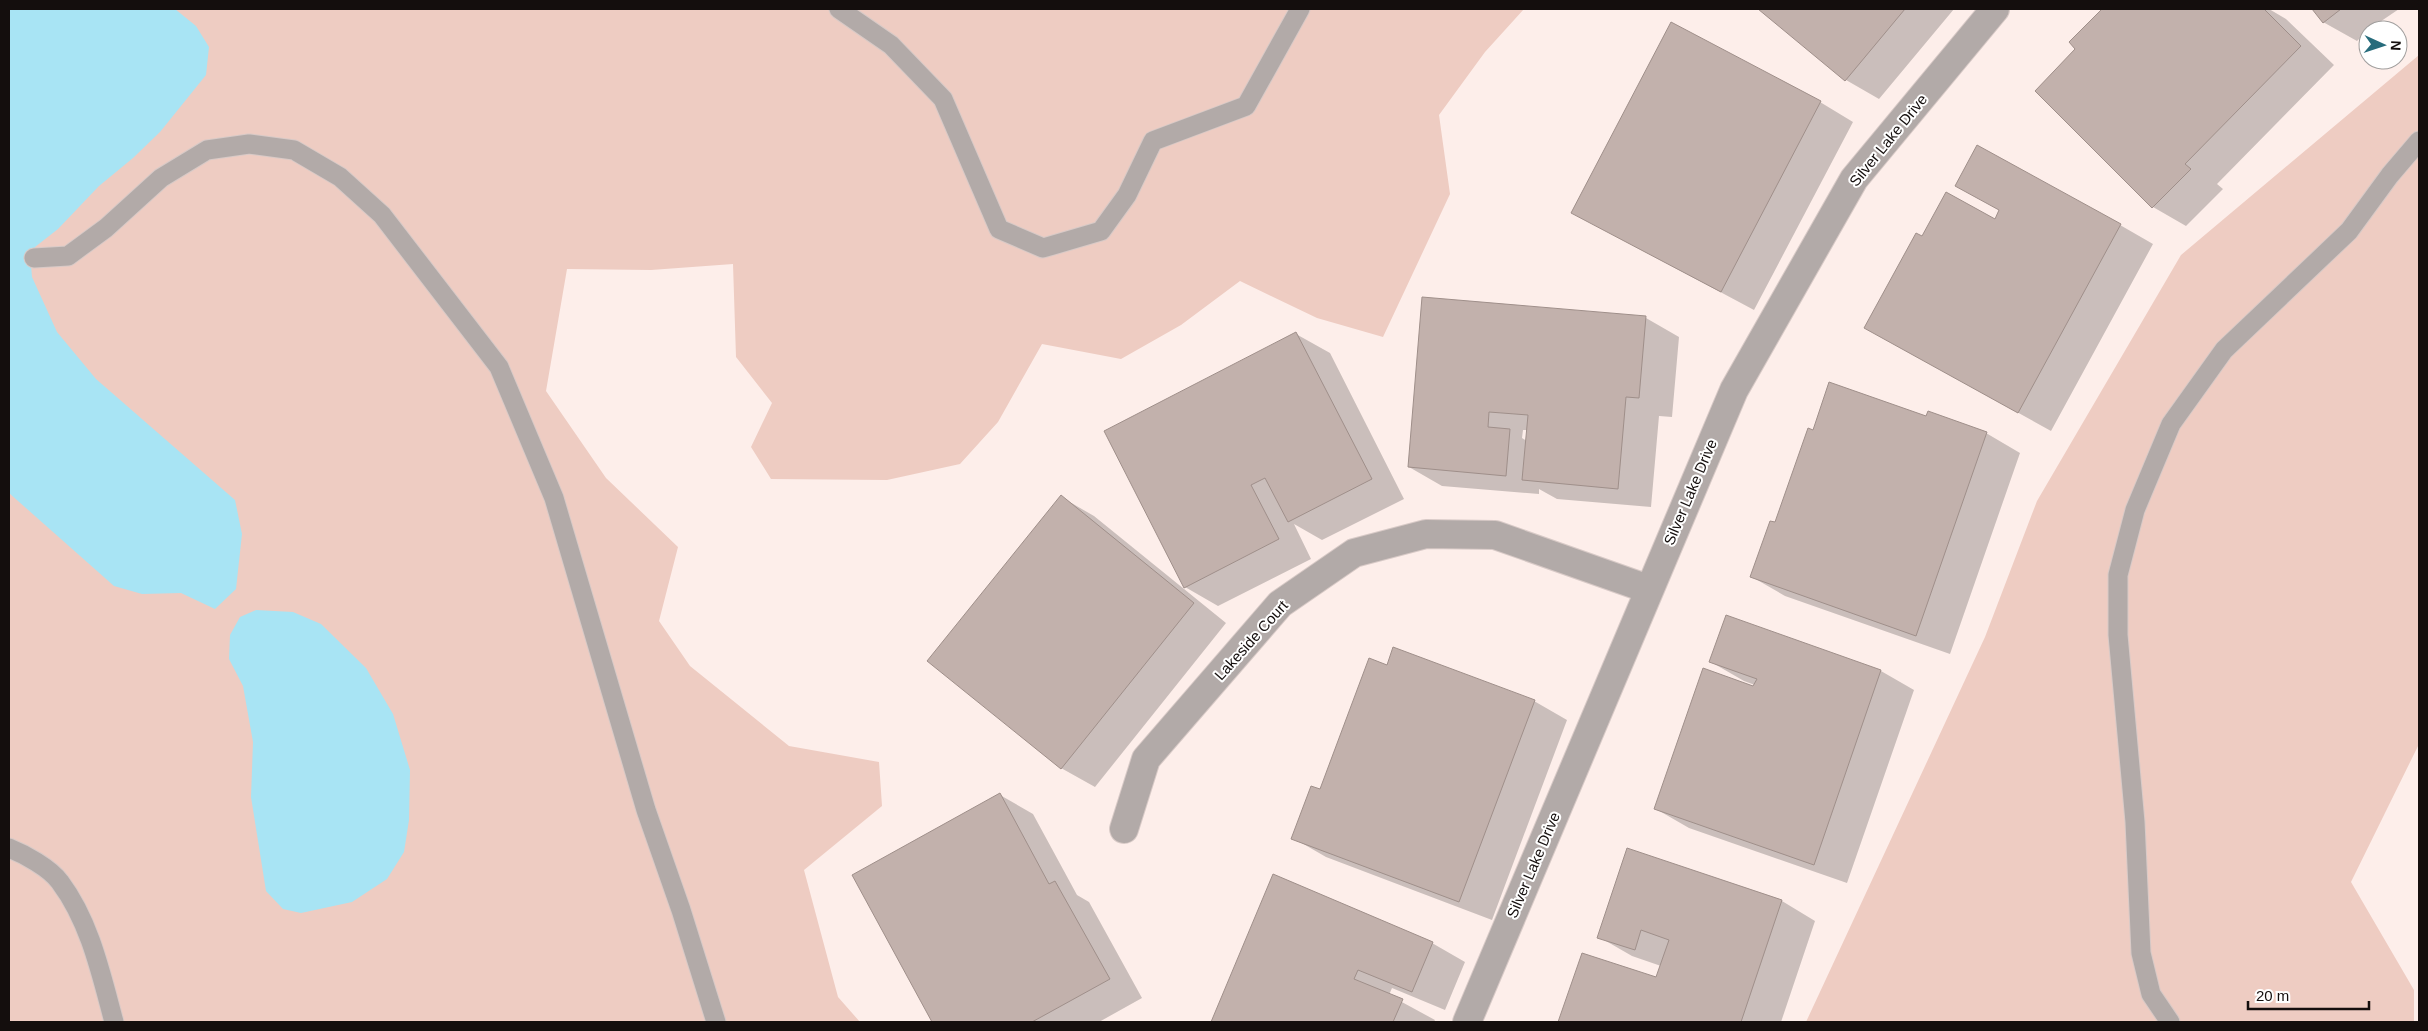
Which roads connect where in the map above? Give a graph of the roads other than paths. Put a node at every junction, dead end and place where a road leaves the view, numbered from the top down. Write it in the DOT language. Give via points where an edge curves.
graph roads {
  1 [pos="839,9"];
  2 [pos="1300,9"];
  3 [pos="1995,9"];
  4 [pos="2419,141"];
  5 [pos="34,258"];
  6 [pos="1648,589"];
  7 [pos="1124,829"];
  8 [pos="9,848"];
  9 [pos="114,1022"];
  10 [pos="716,1022"];
  11 [pos="1467,1022"];
  12 [pos="2170,1022"];
  1 -- 2 [label="lane" via="890,44 943,99 999,229 1043,248 1101,231 1127,195 1153,141 1246,106"];
  3 -- 6 [label="street, Silver Lake Drive" via="1854,179 1734,390"];
  4 -- 12 [label="lane" via="2349,231 2224,350 2170,424 2135,510 2118,575 2118,635 2135,822 2141,953 2152,994"];
  5 -- 10 [label="lane" via="68,256 106,228 161,178 207,150 249,144 294,150 340,176 382,215 499,367 554,498 646,810"];
  6 -- 7 [label="street, Lakeside Court" via="1494,535 1426,534 1354,553 1280,604 1146,759"];
  6 -- 11 [label="street, Silver Lake Drive"];
  8 -- 9 [label="lane" via="25,854 59,880 82,919"];
}
